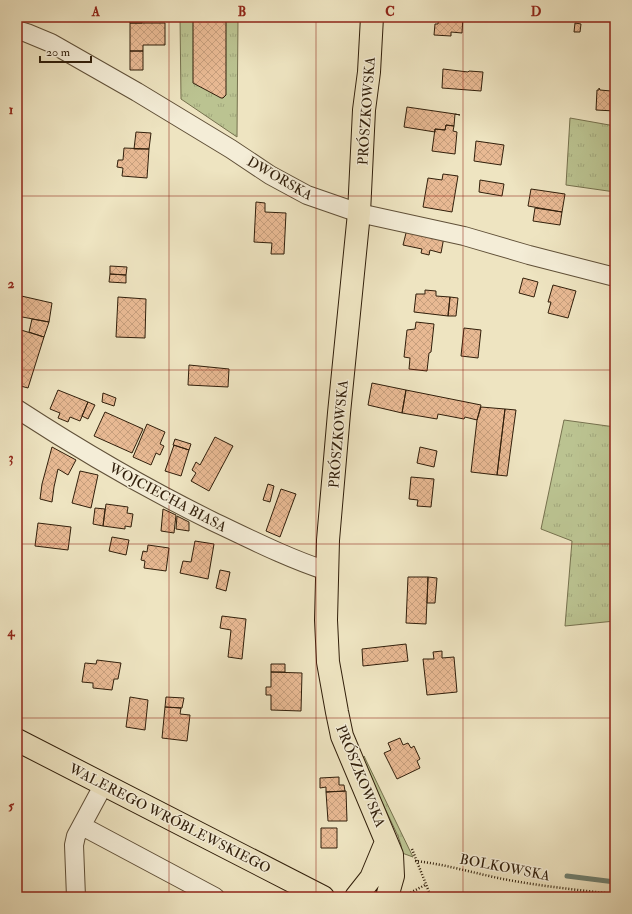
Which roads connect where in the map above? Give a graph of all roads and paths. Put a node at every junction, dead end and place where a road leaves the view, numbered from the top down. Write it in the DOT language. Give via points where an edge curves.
graph roads {
  1 [pos="372,17"];
  2 [pos="17,30"];
  3 [pos="359,213"];
  4 [pos="615,277"];
  5 [pos="17,409"];
  6 [pos="326,571"];
  7 [pos="17,740"];
  8 [pos="104,784"];
  9 [pos="82,826"];
  10 [pos="396,847"];
  11 [pos="416,861"];
  12 [pos="425,885"];
  13 [pos="193,892"];
  14 [pos="615,894"];
  15 [pos="76,897"];
  16 [pos="215,897"];
  17 [pos="323,897"];
  18 [pos="356,897"];
  19 [pos="387,897"];
  20 [pos="403,897"];
  21 [pos="431,897"];
  1 -- 3 [label="main road, PRÓSZKOWSKA"];
  2 -- 3 [label="street, DWORSKA" via="51,43 307,195"];
  3 -- 4 [label="street, DWORSKA" via="464,236"];
  3 -- 6 [label="main road, PRÓSZKOWSKA"];
  5 -- 6 [label="street, WOJCIECHA BIASA" via="101,462 176,503 270,550"];
  6 -- 10 [label="main road, PRÓSZKOWSKA" via="328,662 342,736 380,823"];
  7 -- 8 [label="main road, WALEREGO WRÓBLEWSKIEGO"];
  8 -- 9 [label="street"];
  8 -- 17 [label="main road, WALEREGO WRÓBLEWSKIEGO"];
  9 -- 13 [label="street"];
  9 -- 15 [label="street" via="74,845"];
  10 -- 11 [label="path"];
  10 -- 11 [label="path, BOLKOWSKA" via="402,860"];
  10 -- 18 [label="main road, PRÓSZKOWSKA"];
  10 -- 19 [label="main road, PRÓSZKOWSKA" via="393,876"];
  11 -- 12 [label="path"];
  11 -- 14 [label="path, BOLKOWSKA" via="502,879"];
  12 -- 20 [label="path"];
  12 -- 21 [label="path"];
  13 -- 16 [label="street"];
}
